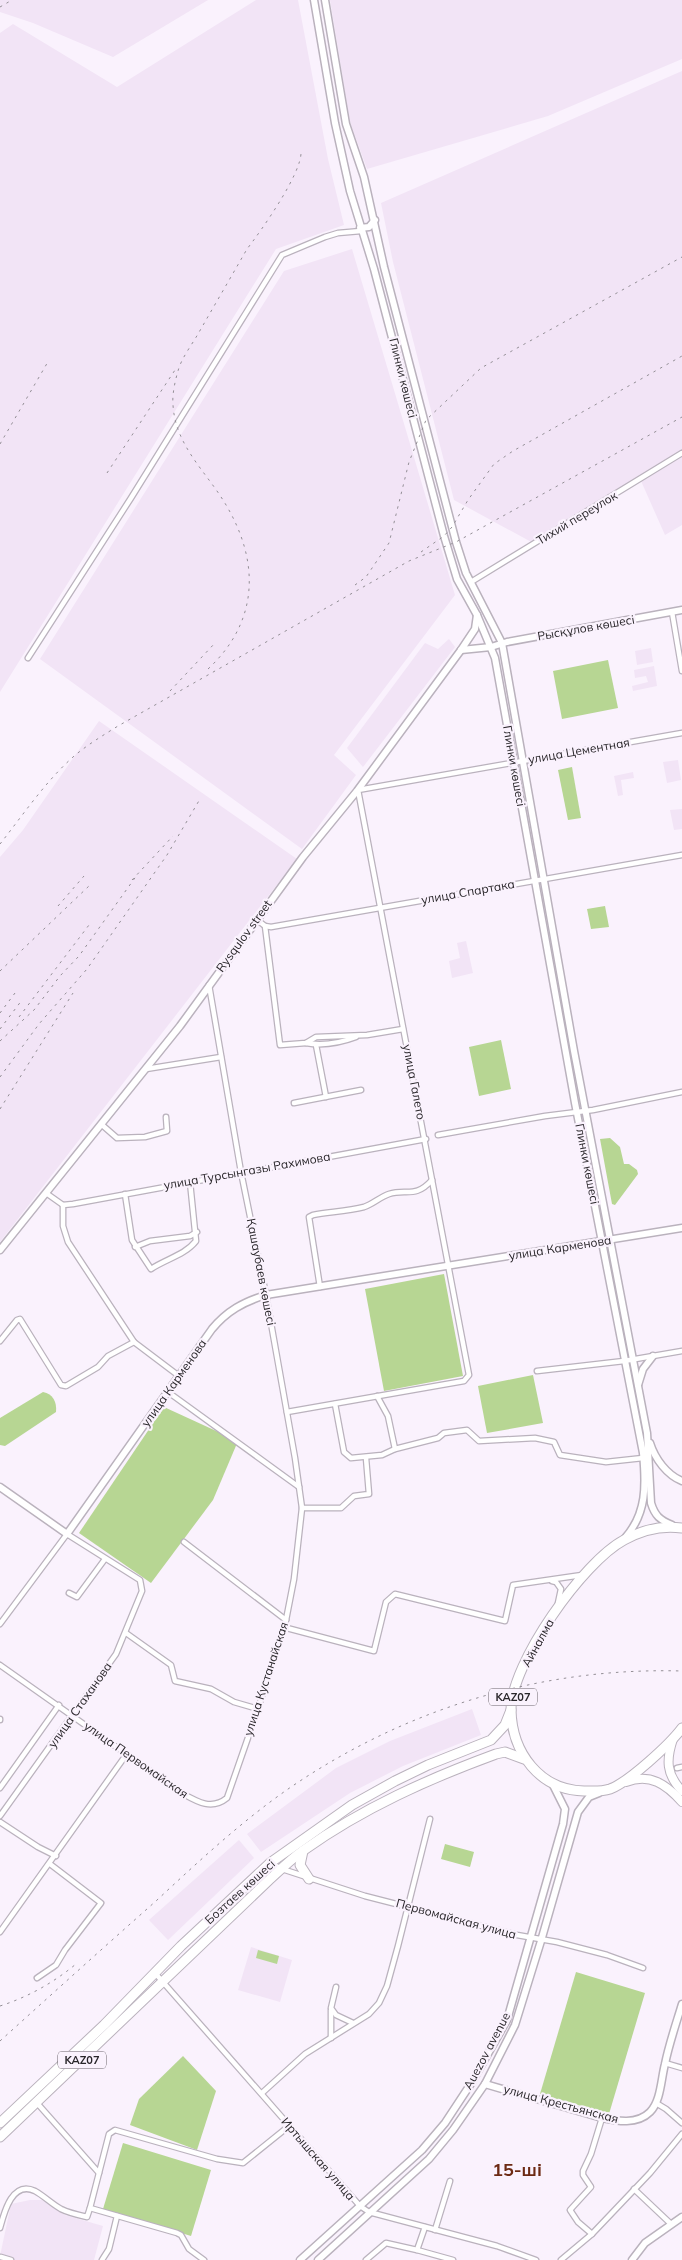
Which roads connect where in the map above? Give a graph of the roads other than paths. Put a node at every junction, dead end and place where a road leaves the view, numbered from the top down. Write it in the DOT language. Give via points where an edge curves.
graph roads {
  1 [pos="314,0"];
  2 [pos="325,0"];
  3 [pos="343,156"];
  4 [pos="358,156"];
  5 [pos="375,220"];
  6 [pos="361,229"];
  7 [pos="413,371"];
  8 [pos="402,376"];
  9 [pos="682,453"];
  10 [pos="465,569"];
  11 [pos="456,573"];
  12 [pos="471,582"];
  13 [pos="682,610"];
  14 [pos="672,612"];
  15 [pos="477,615"];
  16 [pos="502,643"];
  17 [pos="491,647"];
  18 [pos="461,650"];
  19 [pos="28,658"];
  20 [pos="682,671"];
  21 [pos="682,733"];
  22 [pos="518,762"];
  23 [pos="358,790"];
  24 [pos="682,855"];
  25 [pos="543,879"];
  26 [pos="534,880"];
  27 [pos="381,908"];
  28 [pos="256,919"];
  29 [pos="265,926"];
  30 [pos="209,985"];
  31 [pos="403,1029"];
  32 [pos="360,1035"];
  33 [pos="306,1043"];
  34 [pos="316,1045"];
  35 [pos="221,1057"];
  36 [pos="146,1069"];
  37 [pos="361,1090"];
  38 [pos="682,1092"];
  39 [pos="326,1097"];
  40 [pos="294,1103"];
  41 [pos="576,1111"];
  42 [pos="586,1111"];
  43 [pos="166,1117"];
  44 [pos="101,1124"];
  45 [pos="438,1135"];
  46 [pos="426,1139"];
  47 [pos="240,1172"];
  48 [pos="432,1180"];
  49 [pos="190,1182"];
  50 [pos="46,1193"];
  51 [pos="125,1194"];
  52 [pos="65,1205"];
  53 [pos="682,1228"];
  54 [pos="197,1232"];
  55 [pos="611,1240"];
  56 [pos="602,1242"];
  57 [pos="135,1247"];
  58 [pos="0,1250"];
  59 [pos="447,1267"];
  60 [pos="320,1287"];
  61 [pos="266,1295"];
  62 [pos="0,1341"];
  63 [pos="134,1342"];
  64 [pos="682,1351"];
  65 [pos="653,1356"];
  66 [pos="632,1360"];
  67 [pos="624,1361"];
  68 [pos="537,1370"];
  69 [pos="178,1376"];
  70 [pos="638,1386"];
  71 [pos="168,1392"];
  72 [pos="377,1396"];
  73 [pos="335,1404"];
  74 [pos="287,1412"];
  75 [pos="647,1433"];
  76 [pos="395,1449"];
  77 [pos="366,1458"];
  78 [pos="643,1458"];
  79 [pos="682,1481"];
  80 [pos="0,1487"];
  81 [pos="299,1487"];
  82 [pos="302,1508"];
  83 [pos="680,1527"];
  84 [pos="67,1534"];
  85 [pos="622,1541"];
  86 [pos="184,1542"];
  87 [pos="105,1559"];
  88 [pos="296,1559"];
  89 [pos="584,1575"];
  90 [pos="549,1580"];
  91 [pos="69,1593"];
  92 [pos="556,1610"];
  93 [pos="286,1620"];
  94 [pos="0,1624"];
  95 [pos="283,1627"];
  96 [pos="126,1632"];
  97 [pos="0,1666"];
  98 [pos="59,1705"];
  99 [pos="258,1709"];
  100 [pos="511,1710"];
  101 [pos="72,1716"];
  102 [pos="682,1728"];
  103 [pos="674,1739"];
  104 [pos="126,1754"];
  105 [pos="524,1759"];
  106 [pos="622,1783"];
  107 [pos="553,1785"];
  108 [pos="0,1788"];
  109 [pos="602,1791"];
  110 [pos="682,1791"];
  111 [pos="227,1798"];
  112 [pos="682,1802"];
  113 [pos="0,1816"];
  114 [pos="430,1819"];
  115 [pos="0,1822"];
  116 [pos="303,1851"];
  117 [pos="56,1856"];
  118 [pos="270,1863"];
  119 [pos="50,1864"];
  120 [pos="282,1869"];
  121 [pos="309,1879"];
  122 [pos="408,1907"];
  123 [pos="0,1932"];
  124 [pos="530,1938"];
  125 [pos="542,1941"];
  126 [pos="643,1968"];
  127 [pos="155,1974"];
  128 [pos="37,1978"];
  129 [pos="163,1982"];
  130 [pos="336,1987"];
  131 [pos="682,2004"];
  132 [pos="331,2008"];
  133 [pos="353,2023"];
  134 [pos="331,2038"];
  135 [pos="665,2063"];
  136 [pos="682,2068"];
  137 [pos="486,2084"];
  138 [pos="262,2093"];
  139 [pos="37,2103"];
  140 [pos="656,2103"];
  141 [pos="602,2118"];
  142 [pos="0,2123"];
  143 [pos="682,2124"];
  144 [pos="288,2126"];
  145 [pos="682,2134"];
  146 [pos="0,2136"];
  147 [pos="99,2173"];
  148 [pos="450,2181"];
  149 [pos="634,2189"];
  150 [pos="360,2206"];
  151 [pos="90,2208"];
  152 [pos="369,2212"];
  153 [pos="118,2216"];
  154 [pos="682,2216"];
  155 [pos="670,2224"];
  156 [pos="425,2227"];
  157 [pos="0,2228"];
  158 [pos="435,2230"];
  159 [pos="592,2234"];
  160 [pos="417,2250"];
  161 [pos="1,2257"];
  162 [pos="321,2259"];
  163 [pos="11,2260"];
  164 [pos="102,2260"];
  165 [pos="204,2260"];
  166 [pos="300,2260"];
  167 [pos="366,2260"];
  168 [pos="453,2260"];
  169 [pos="536,2260"];
  170 [pos="560,2260"];
  171 [pos="632,2260"];
  1 -- 3 [label="main road, Глинки көшесі"];
  2 -- 4 [label="main road, Глинки көшесі" via="346,124"];
  3 -- 4 [label="main road" via="351,153"];
  3 -- 6 [label="main road, Глинки көшесі"];
  4 -- 5 [label="main road, Глинки көшесі"];
  5 -- 6 [label="main road" via="369,227"];
  5 -- 7 [label="main road, Глинки көшесі" via="384,267"];
  6 -- 8 [label="main road, Глинки көшесі"];
  6 -- 19 [label="street" via="338,233 282,255"];
  7 -- 8 [label="main road"];
  7 -- 10 [label="main road, Глинки көшесі"];
  8 -- 11 [label="main road, Глинки көшесі"];
  9 -- 12 [label="street, Тихий переулок"];
  10 -- 11 [label="street"];
  10 -- 12 [label="main road, Глинки көшесі"];
  11 -- 15 [label="main road, Глинки көшесі"];
  12 -- 16 [label="main road, Глинки көшесі"];
  13 -- 14 [label="main road, Рысқұлов көшесі"];
  14 -- 16 [label="main road, Рысқұлов көшесі"];
  14 -- 20 [label="street"];
  15 -- 17 [label="main road, Глинки көшесі"];
  15 -- 18 [label="main road, Rysqulov street" via="475,629"];
  16 -- 17 [label="main road, Рысқұлов көшесі"];
  16 -- 22 [label="main road, Глинки көшесі"];
  17 -- 18 [label="main road, Рысқұлов көшесі"];
  17 -- 22 [label="main road, Глинки көшесі"];
  18 -- 23 [label="main road, Rysqulov street"];
  21 -- 22 [label="street, улица Цементная"];
  22 -- 23 [label="street, улица Цементная"];
  22 -- 25 [label="main road, Глинки көшесі"];
  22 -- 26 [label="main road, Глинки көшесі"];
  23 -- 27 [label="street, улица Галето"];
  23 -- 28 [label="main road, Rysqulov street"];
  24 -- 25 [label="street, улица Спартака"];
  25 -- 26 [label="street, улица Спартака"];
  25 -- 42 [label="main road, Глинки көшесі"];
  26 -- 27 [label="street, улица Спартака"];
  26 -- 41 [label="main road, Глинки көшесі"];
  27 -- 29 [label="street, улица Спартака"];
  27 -- 31 [label="street, улица Галето"];
  28 -- 29 [label="street"];
  28 -- 30 [label="main road, Rysqulov street"];
  29 -- 33 [label="street" via="280,1045"];
  30 -- 35 [label="street, Қашаубаев көшесі"];
  30 -- 36 [label="main road, Rysqulov street"];
  31 -- 32 [label="street"];
  31 -- 46 [label="street, улица Галето"];
  32 -- 33 [label="street" via="316,1037"];
  32 -- 34 [label="street"];
  33 -- 34 [label="street"];
  34 -- 39 [label="street"];
  35 -- 36 [label="street"];
  35 -- 47 [label="street, Қашаубаев көшесі"];
  36 -- 44 [label="main road, Rysqulov street"];
  37 -- 39 [label="street"];
  38 -- 42 [label="street"];
  39 -- 40 [label="street"];
  41 -- 42 [label="street"];
  41 -- 45 [label="street"];
  41 -- 56 [label="main road, Глинки көшесі"];
  42 -- 55 [label="main road, Глинки көшесі"];
  43 -- 44 [label="street" via="168,1131 145,1137 117,1138"];
  44 -- 50 [label="main road, Rysqulov street"];
  46 -- 47 [label="street, улица Турсынгазы Рахимова"];
  46 -- 48 [label="street, улица Галето"];
  47 -- 49 [label="street, улица Турсынгазы Рахимова"];
  47 -- 61 [label="street, Қашаубаев көшесі"];
  48 -- 59 [label="street, улица Галето"];
  48 -- 60 [label="street" via="424,1189 389,1194 363,1207 309,1217"];
  49 -- 51 [label="street, улица Турсынгазы Рахимова"];
  49 -- 54 [label="street"];
  50 -- 52 [label="street"];
  50 -- 58 [label="main road, Rysqulov street"];
  51 -- 52 [label="street, улица Турсынгазы Рахимова"];
  51 -- 57 [label="street"];
  52 -- 63 [label="street" via="63,1226 68,1242"];
  53 -- 55 [label="main road, улица Карменова"];
  54 -- 57 [label="street"];
  54 -- 57 [label="street" via="194,1244 151,1269"];
  55 -- 56 [label="main road, улица Карменова"];
  55 -- 66 [label="main road, Глинки көшесі"];
  56 -- 59 [label="main road, улица Карменова"];
  56 -- 67 [label="main road, Глинки көшесі"];
  59 -- 60 [label="main road, улица Карменова"];
  59 -- 72 [label="street, улица Галето" via="469,1375 464,1381"];
  60 -- 61 [label="main road, улица Карменова"];
  61 -- 69 [label="main road, улица Карменова" via="224,1315"];
  61 -- 74 [label="street, Қашаубаев көшесі"];
  62 -- 63 [label="street" via="20,1319 61,1385 66,1386"];
  63 -- 69 [label="street"];
  64 -- 65 [label="street"];
  65 -- 66 [label="street"];
  65 -- 70 [label="main road" via="643,1369"];
  66 -- 67 [label="street"];
  66 -- 70 [label="main road, Глинки көшесі"];
  67 -- 68 [label="street"];
  67 -- 78 [label="main road, Глинки көшесі"];
  69 -- 71 [label="main road, улица Карменова"];
  70 -- 75 [label="main road, Глинки көшесі"];
  71 -- 81 [label="street"];
  71 -- 84 [label="main road, улица Карменова"];
  72 -- 73 [label="street"];
  72 -- 76 [label="street" via="388,1416"];
  73 -- 74 [label="street"];
  73 -- 77 [label="street" via="344,1452 351,1458"];
  74 -- 81 [label="street, Қашаубаев көшесі"];
  75 -- 79 [label="main road" via="652,1450 664,1467"];
  75 -- 83 [label="main road, Глинки көшесі" via="654,1514 660,1521"];
  76 -- 77 [label="street"];
  76 -- 78 [label="street" via="438,1438 444,1433 467,1430 479,1441 535,1438 554,1442 560,1455 606,1462"];
  77 -- 82 [label="street" via="369,1494 354,1496 341,1508"];
  78 -- 85 [label="main road, Глинки көшесі" via="645,1499 641,1515"];
  80 -- 84 [label="main road"];
  81 -- 82 [label="street, Қашаубаев көшесі"];
  82 -- 88 [label="street, Қашаубаев көшесі"];
  83 -- 85 [label="highway, Айналма / KAZ07" via="652,1528"];
  84 -- 87 [label="street"];
  84 -- 94 [label="street"];
  85 -- 89 [label="highway, Айналма / KAZ07"];
  86 -- 93 [label="street"];
  87 -- 91 [label="street" via="77,1597"];
  87 -- 96 [label="street, улица Стаханова" via="142,1584"];
  88 -- 93 [label="street, улица Кустанайская"];
  89 -- 90 [label="street"];
  89 -- 92 [label="highway, Айналма / KAZ07"];
  90 -- 92 [label="street" via="556,1582 561,1589"];
  90 -- 95 [label="street" via="513,1585 505,1621 396,1594 386,1602 374,1652"];
  92 -- 100 [label="highway, Айналма / KAZ07" via="531,1650"];
  93 -- 95 [label="street, улица Кустанайская"];
  95 -- 99 [label="street, улица Кустанайская"];
  96 -- 99 [label="street" via="170,1665 175,1681 211,1689 234,1702"];
  96 -- 101 [label="street, улица Стаханова" via="116,1654"];
  97 -- 98 [label="street, улица Первомайская"];
  98 -- 101 [label="street, улица Первомайская"];
  98 -- 108 [label="street"];
  99 -- 111 [label="street, улица Кустанайская"];
  100 -- 105 [label="highway, Айналма / KAZ07" via="516,1740"];
  100 -- 118 [label="highway, Бозтаев көшесі / KAZ07" via="505,1725 491,1740 395,1781 352,1806"];
  101 -- 104 [label="street, улица Первомайская"];
  101 -- 113 [label="street, улица Стаханова"];
  102 -- 103 [label="highway, Айналма / KAZ07"];
  103 -- 106 [label="highway, Айналма / KAZ07"];
  103 -- 110 [label="main road" via="667,1756 667,1768"];
  104 -- 111 [label="street, улица Первомайская" via="200,1803 216,1804"];
  104 -- 117 [label="street"];
  105 -- 107 [label="highway, Айналма / KAZ07"];
  105 -- 116 [label="highway, Бозтаев көшесі / KAZ07" via="506,1752 438,1776 364,1812"];
  106 -- 109 [label="highway, Айналма / KAZ07"];
  106 -- 112 [label="main road" via="641,1777 656,1779"];
  107 -- 109 [label="highway, Айналма / KAZ07" via="570,1790"];
  107 -- 124 [label="main road, Auezov avenue" via="565,1809"];
  109 -- 125 [label="main road, Auezov avenue" via="589,1797 578,1812"];
  114 -- 122 [label="street"];
  115 -- 117 [label="street"];
  116 -- 120 [label="highway, Бозтаев көшесі / KAZ07"];
  116 -- 121 [label="highway" via="300,1865"];
  117 -- 119 [label="street"];
  118 -- 120 [label="street, Первомайская улица"];
  118 -- 127 [label="highway, Бозтаев көшесі / KAZ07"];
  119 -- 123 [label="street"];
  119 -- 128 [label="street" via="101,1903 56,1965"];
  120 -- 121 [label="street, Первомайская улица"];
  120 -- 129 [label="highway, Бозтаев көшесі / KAZ07"];
  121 -- 122 [label="street, Первомайская улица"];
  122 -- 124 [label="street, Первомайская улица"];
  122 -- 133 [label="street" via="387,1986 379,2003 369,2014"];
  124 -- 125 [label="street, Первомайская улица"];
  124 -- 150 [label="main road, Auezov avenue" via="506,2020 472,2082 445,2123 422,2150"];
  125 -- 126 [label="street, Первомайская улица" via="607,1955"];
  125 -- 137 [label="main road, Auezov avenue" via="514,2024"];
  127 -- 129 [label="street, Иртышская улица"];
  127 -- 142 [label="highway, Бозтаев көшесі / KAZ07"];
  129 -- 138 [label="street, Иртышская улица"];
  129 -- 139 [label="highway, Бозтаев көшесі / KAZ07"];
  130 -- 132 [label="street"];
  131 -- 135 [label="main road"];
  132 -- 133 [label="street" via="336,2015"];
  132 -- 134 [label="street"];
  133 -- 134 [label="street"];
  134 -- 138 [label="street" via="293,2064"];
  135 -- 136 [label="street"];
  135 -- 140 [label="main road"];
  137 -- 141 [label="main road, улица Крестьянская"];
  137 -- 152 [label="main road, Auezov avenue" via="430,2159"];
  138 -- 144 [label="street, Иртышская улица"];
  139 -- 146 [label="highway, Бозтаев көшесі / KAZ07"];
  139 -- 147 [label="street"];
  140 -- 141 [label="main road, улица Крестьянская" via="638,2119 619,2121"];
  140 -- 143 [label="street"];
  141 -- 159 [label="street" via="583,2171 590,2186 570,2210"];
  144 -- 147 [label="street" via="243,2163 216,2159 115,2130 109,2134"];
  144 -- 150 [label="street, Иртышская улица"];
  145 -- 149 [label="street"];
  147 -- 151 [label="street"];
  148 -- 158 [label="street"];
  149 -- 155 [label="street"];
  149 -- 159 [label="street"];
  150 -- 152 [label="street, Иртышская улица"];
  150 -- 166 [label="main road, Auezov avenue"];
  151 -- 153 [label="street"];
  151 -- 157 [label="street" via="87,2217 71,2213 35,2191 20,2190 7,2205"];
  152 -- 156 [label="street, Иртышская улица"];
  152 -- 162 [label="main road, Auezov avenue"];
  153 -- 164 [label="street" via="109,2249"];
  153 -- 165 [label="street" via="181,2235 190,2249"];
  154 -- 155 [label="main road"];
  155 -- 171 [label="main road" via="645,2243"];
  156 -- 158 [label="street, Иртышская улица"];
  156 -- 160 [label="street"];
  158 -- 169 [label="street, Иртышская улица"];
  159 -- 170 [label="street"];
  160 -- 167 [label="street" via="386,2243"];
  160 -- 168 [label="street"];
  161 -- 163 [label="street"];
}
